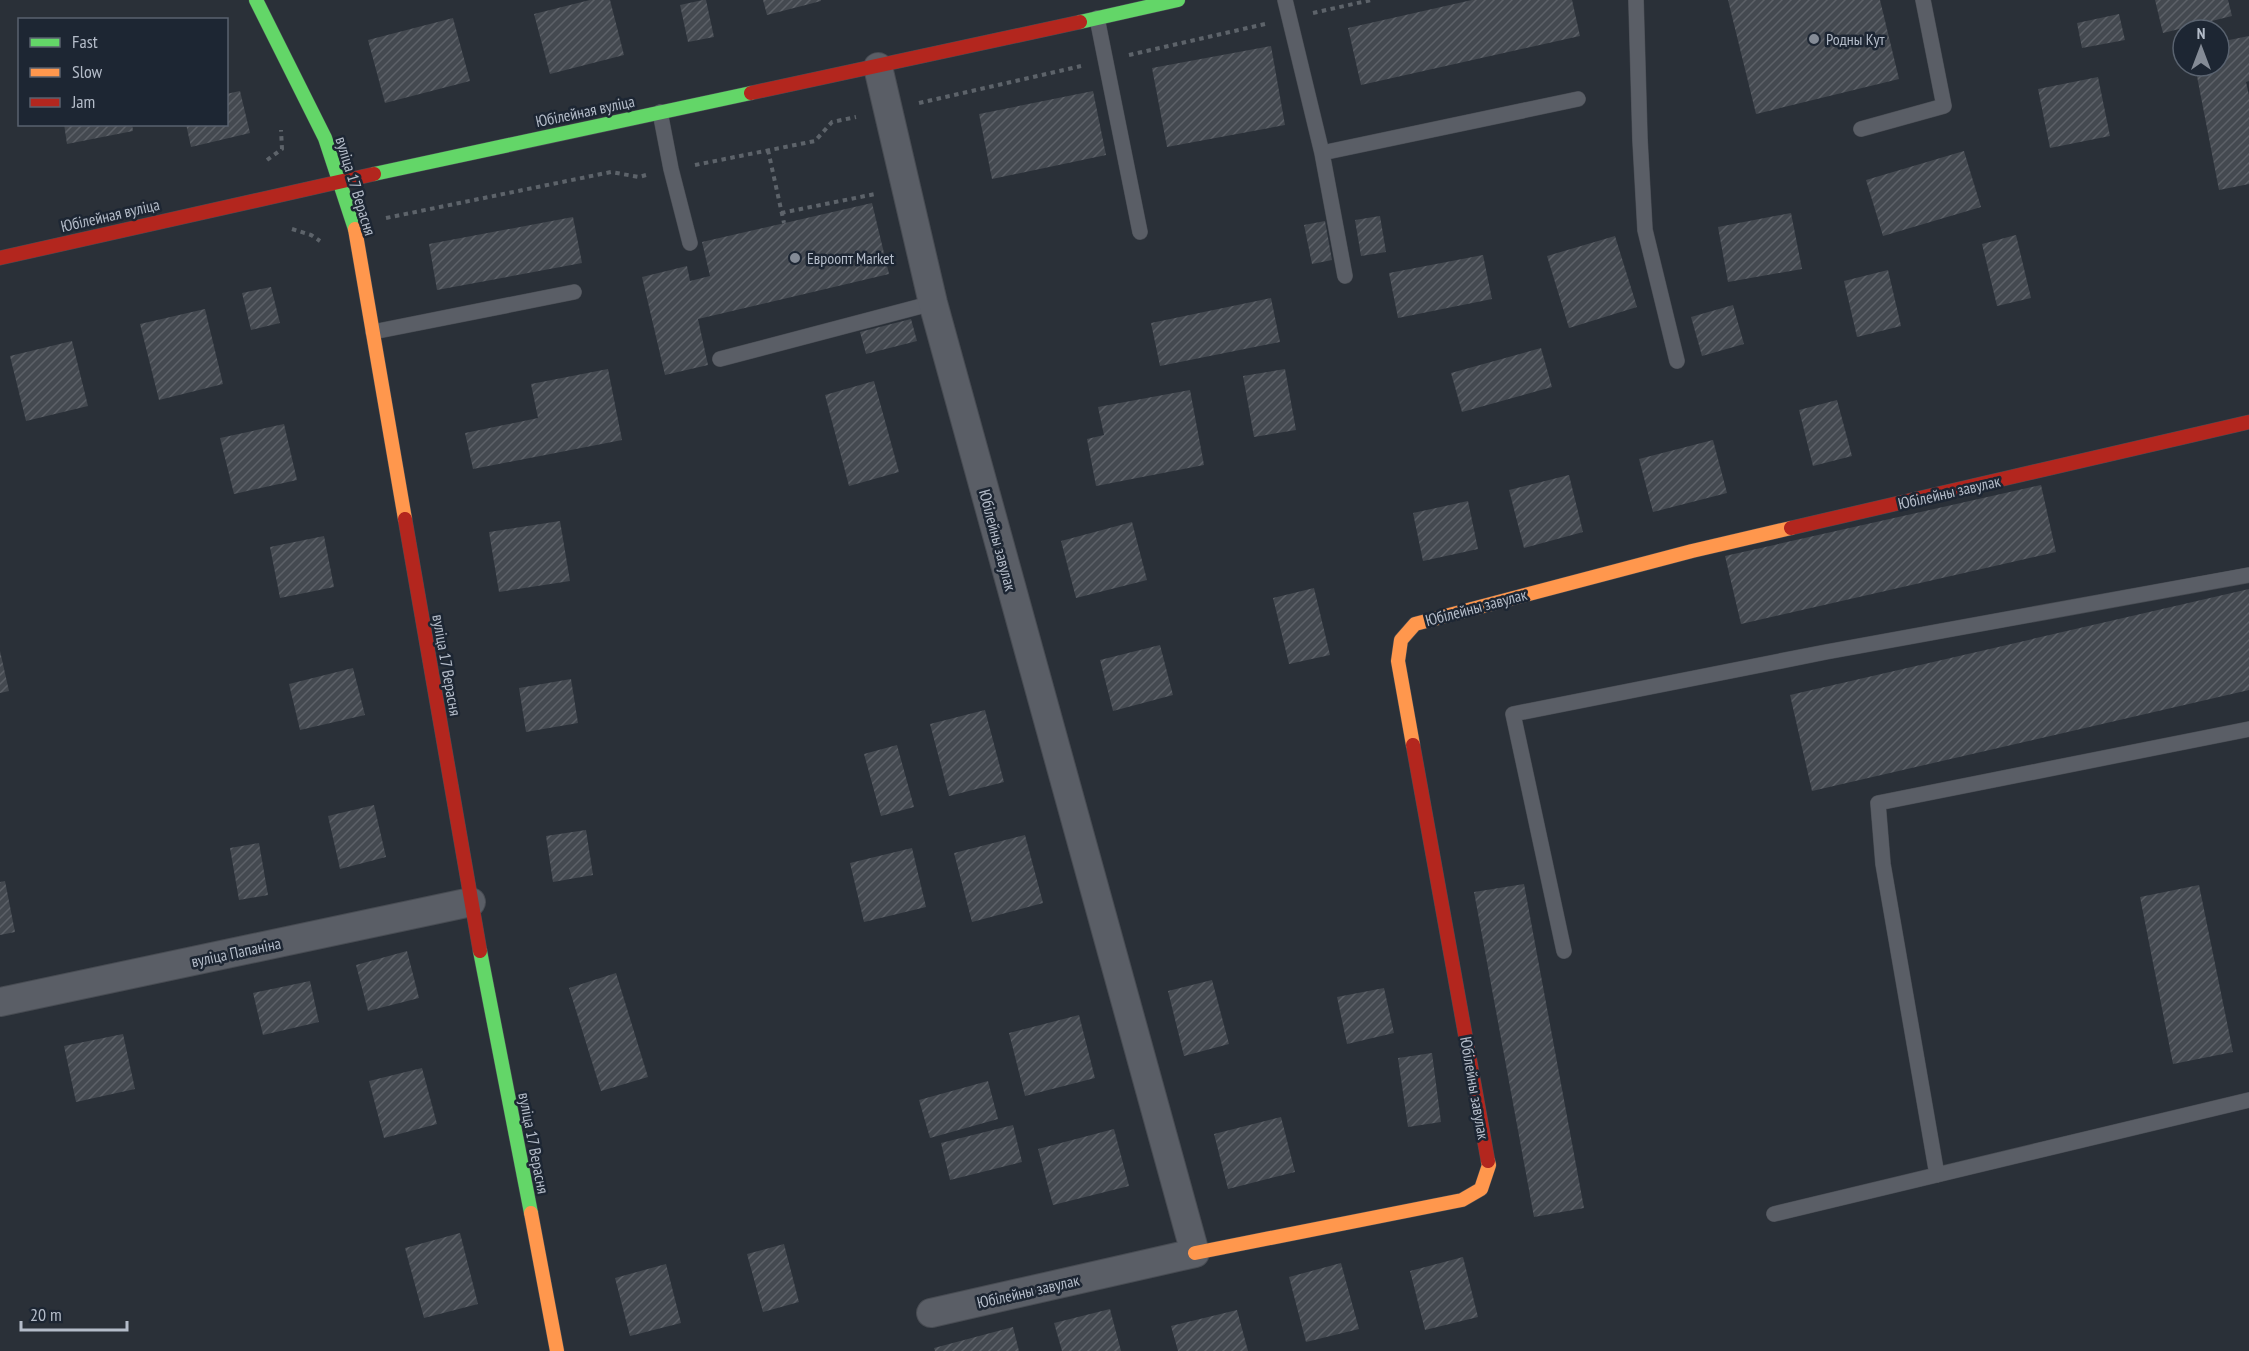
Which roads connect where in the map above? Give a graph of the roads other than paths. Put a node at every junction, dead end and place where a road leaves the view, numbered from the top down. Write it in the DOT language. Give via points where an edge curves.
graph roads {
  1 [pos="256,0"];
  2 [pos="1178,0"];
  3 [pos="1285,0"];
  4 [pos="1636,0"];
  5 [pos="1923,0"];
  6 [pos="1097,18"];
  7 [pos="879,67"];
  8 [pos="1578,99"];
  9 [pos="660,112"];
  10 [pos="1862,129"];
  11 [pos="1322,153"];
  12 [pos="340,181"];
  13 [pos="1140,232"];
  14 [pos="690,243"];
  15 [pos="0,258"];
  16 [pos="1345,276"];
  17 [pos="574,292"];
  18 [pos="933,303"];
  19 [pos="373,332"];
  20 [pos="720,359"];
  21 [pos="1677,361"];
  22 [pos="2249,422"];
  23 [pos="2249,575"];
  24 [pos="2249,729"];
  25 [pos="471,902"];
  26 [pos="1564,951"];
  27 [pos="0,1002"];
  28 [pos="2249,1100"];
  29 [pos="1937,1175"];
  30 [pos="1773,1214"];
  31 [pos="1195,1253"];
  32 [pos="931,1313"];
  33 [pos="556,1351"];
  1 -- 12 [label="street, вуліца 17 Верасня" via="325,138"];
  2 -- 6 [label="street, Юбілейная вуліца"];
  3 -- 11 [label="lane"];
  4 -- 21 [label="lane" via="1645,230"];
  5 -- 10 [label="lane" via="1944,106"];
  6 -- 7 [label="street, Юбілейная вуліца"];
  6 -- 13 [label="lane"];
  7 -- 9 [label="street, Юбілейная вуліца"];
  7 -- 18 [label="street, Юбілейны завулак"];
  8 -- 11 [label="lane"];
  9 -- 12 [label="street, Юбілейная вуліца"];
  9 -- 14 [label="lane"];
  11 -- 16 [label="lane"];
  12 -- 15 [label="street, Юбілейная вуліца"];
  12 -- 19 [label="street, вуліца 17 Верасня" via="354,226"];
  17 -- 19 [label="lane"];
  18 -- 20 [label="lane"];
  18 -- 31 [label="street, Юбілейны завулак"];
  19 -- 25 [label="street, вуліца 17 Верасня"];
  22 -- 31 [label="street, Юбілейны завулак" via="1692,551 1415,624 1401,640 1398,661 1489,1165 1481,1189 1462,1200"];
  23 -- 26 [label="lane" via="1513,714"];
  24 -- 29 [label="lane" via="1878,803 1882,864"];
  25 -- 27 [label="street, вуліца Папаніна"];
  25 -- 33 [label="street, вуліца 17 Верасня"];
  28 -- 29 [label="lane"];
  29 -- 30 [label="lane"];
  31 -- 32 [label="street, Юбілейны завулак"];
}
